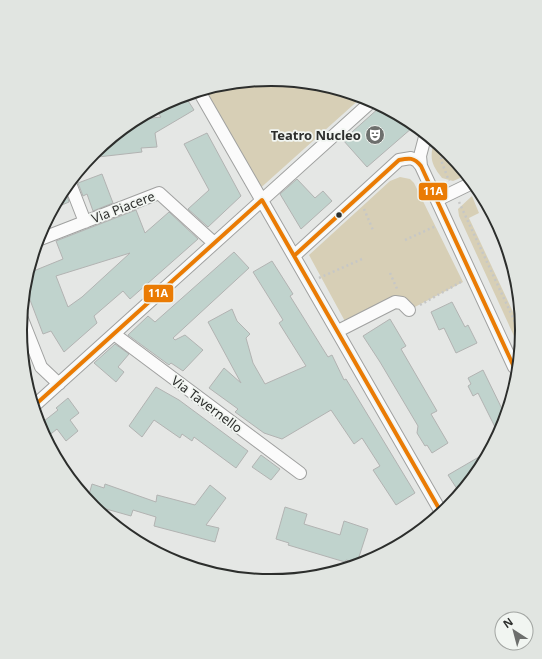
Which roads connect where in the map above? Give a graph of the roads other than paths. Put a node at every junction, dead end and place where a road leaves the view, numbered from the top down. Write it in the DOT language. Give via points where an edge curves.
graph roads {
  1 [pos="202,96"];
  2 [pos="367,105"];
  3 [pos="424,140"];
  4 [pos="421,166"];
  5 [pos="468,185"];
  6 [pos="72,188"];
  7 [pos="262,200"];
  8 [pos="437,200"];
  9 [pos="85,222"];
  10 [pos="46,237"];
  11 [pos="214,243"];
  12 [pos="295,255"];
  13 [pos="409,310"];
  14 [pos="338,331"];
  15 [pos="27,332"];
  16 [pos="114,334"];
  17 [pos="512,364"];
  18 [pos="59,384"];
  19 [pos="38,402"];
  20 [pos="300,473"];
  21 [pos="438,507"];
  1 -- 7 [label="street"];
  2 -- 7 [label="street"];
  3 -- 4 [label="street"];
  4 -- 8 [label="street"];
  4 -- 12 [label="street" via="414,159 401,159"];
  5 -- 8 [label="street"];
  6 -- 9 [label="street, Via Piacere"];
  7 -- 11 [label="street"];
  7 -- 12 [label="street"];
  8 -- 17 [label="street"];
  9 -- 10 [label="street, Via Piacere"];
  9 -- 11 [label="street, Via Piacere" via="160,193"];
  11 -- 16 [label="street"];
  12 -- 14 [label="street"];
  13 -- 14 [label="street" via="402,303 395,302"];
  14 -- 21 [label="street"];
  15 -- 18 [label="street" via="40,366"];
  16 -- 18 [label="street"];
  16 -- 20 [label="street, Via Tavernello"];
  18 -- 19 [label="street"];
}
